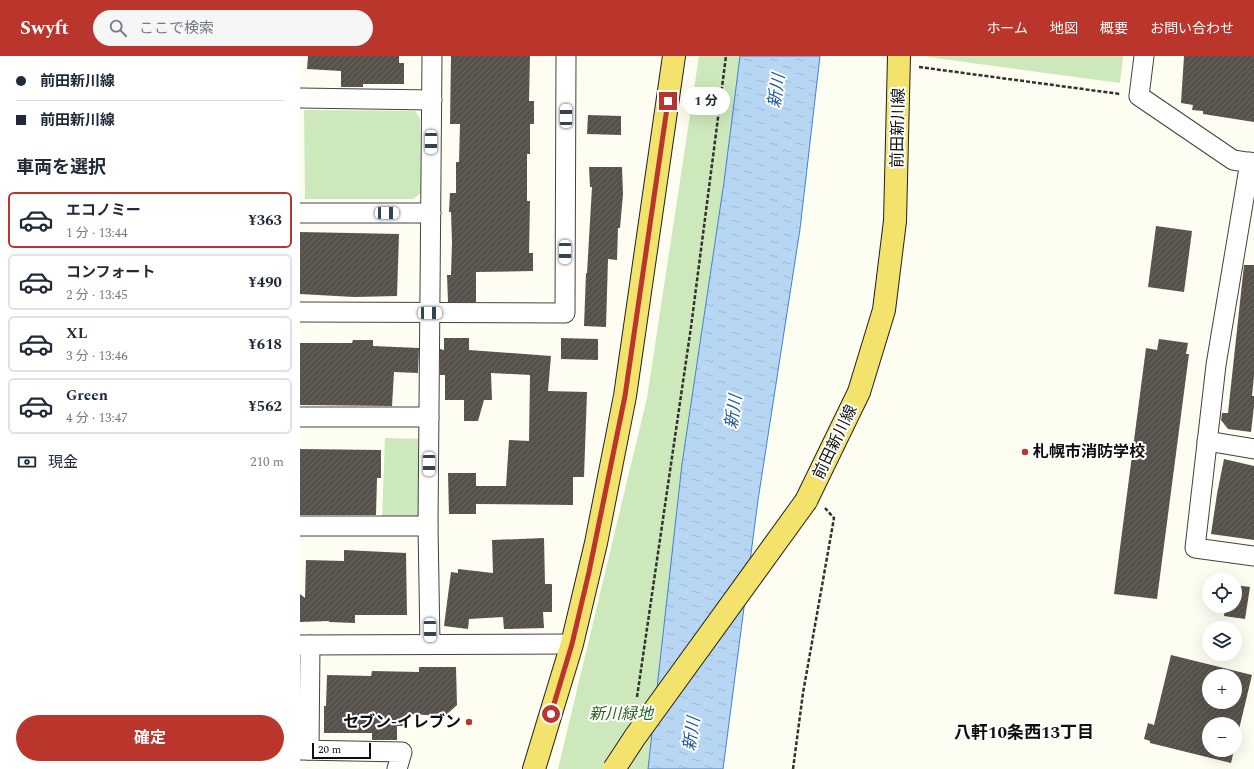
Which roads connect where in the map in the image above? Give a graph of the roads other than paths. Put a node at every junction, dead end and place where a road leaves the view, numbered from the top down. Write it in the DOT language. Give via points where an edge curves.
graph roads {
  1 [pos="432,56"];
  2 [pos="566,56"];
  3 [pos="674,56"];
  4 [pos="899,56"];
  5 [pos="1144,56"];
  6 [pos="300,98"];
  7 [pos="432,100"];
  8 [pos="1252,163"];
  9 [pos="300,213"];
  10 [pos="431,214"];
  11 [pos="300,312"];
  12 [pos="430,313"];
  13 [pos="429,416"];
  14 [pos="300,417"];
  15 [pos="1208,441"];
  16 [pos="1254,449"];
  17 [pos="300,526"];
  18 [pos="428,526"];
  19 [pos="1254,556"];
  20 [pos="305,644"];
  21 [pos="430,644"];
  22 [pos="572,644"];
  23 [pos="304,750"];
  24 [pos="397,769"];
  25 [pos="534,769"];
  26 [pos="614,769"];
  1 -- 7 [label="street"];
  2 -- 12 [label="street" via="565,313"];
  3 -- 22 [label="main road" via="625,396 596,543"];
  4 -- 26 [label="main road, 前田新川線, bridge" via="895,221 884,310 859,392 815,504 634,737"];
  5 -- 8 [label="street" via="1139,96 1233,160"];
  6 -- 7 [label="street"];
  7 -- 10 [label="street"];
  8 -- 15 [label="street" via="1216,365"];
  9 -- 10 [label="street"];
  10 -- 12 [label="street"];
  11 -- 12 [label="street"];
  12 -- 13 [label="street"];
  13 -- 14 [label="street"];
  13 -- 18 [label="street"];
  15 -- 16 [label="street"];
  15 -- 19 [label="street" via="1195,548"];
  17 -- 18 [label="street"];
  18 -- 21 [label="street"];
  20 -- 21 [label="street"];
  20 -- 23 [label="street"];
  21 -- 22 [label="street"];
  22 -- 25 [label="main road"];
  23 -- 24 [label="street" via="402,752"];
}
